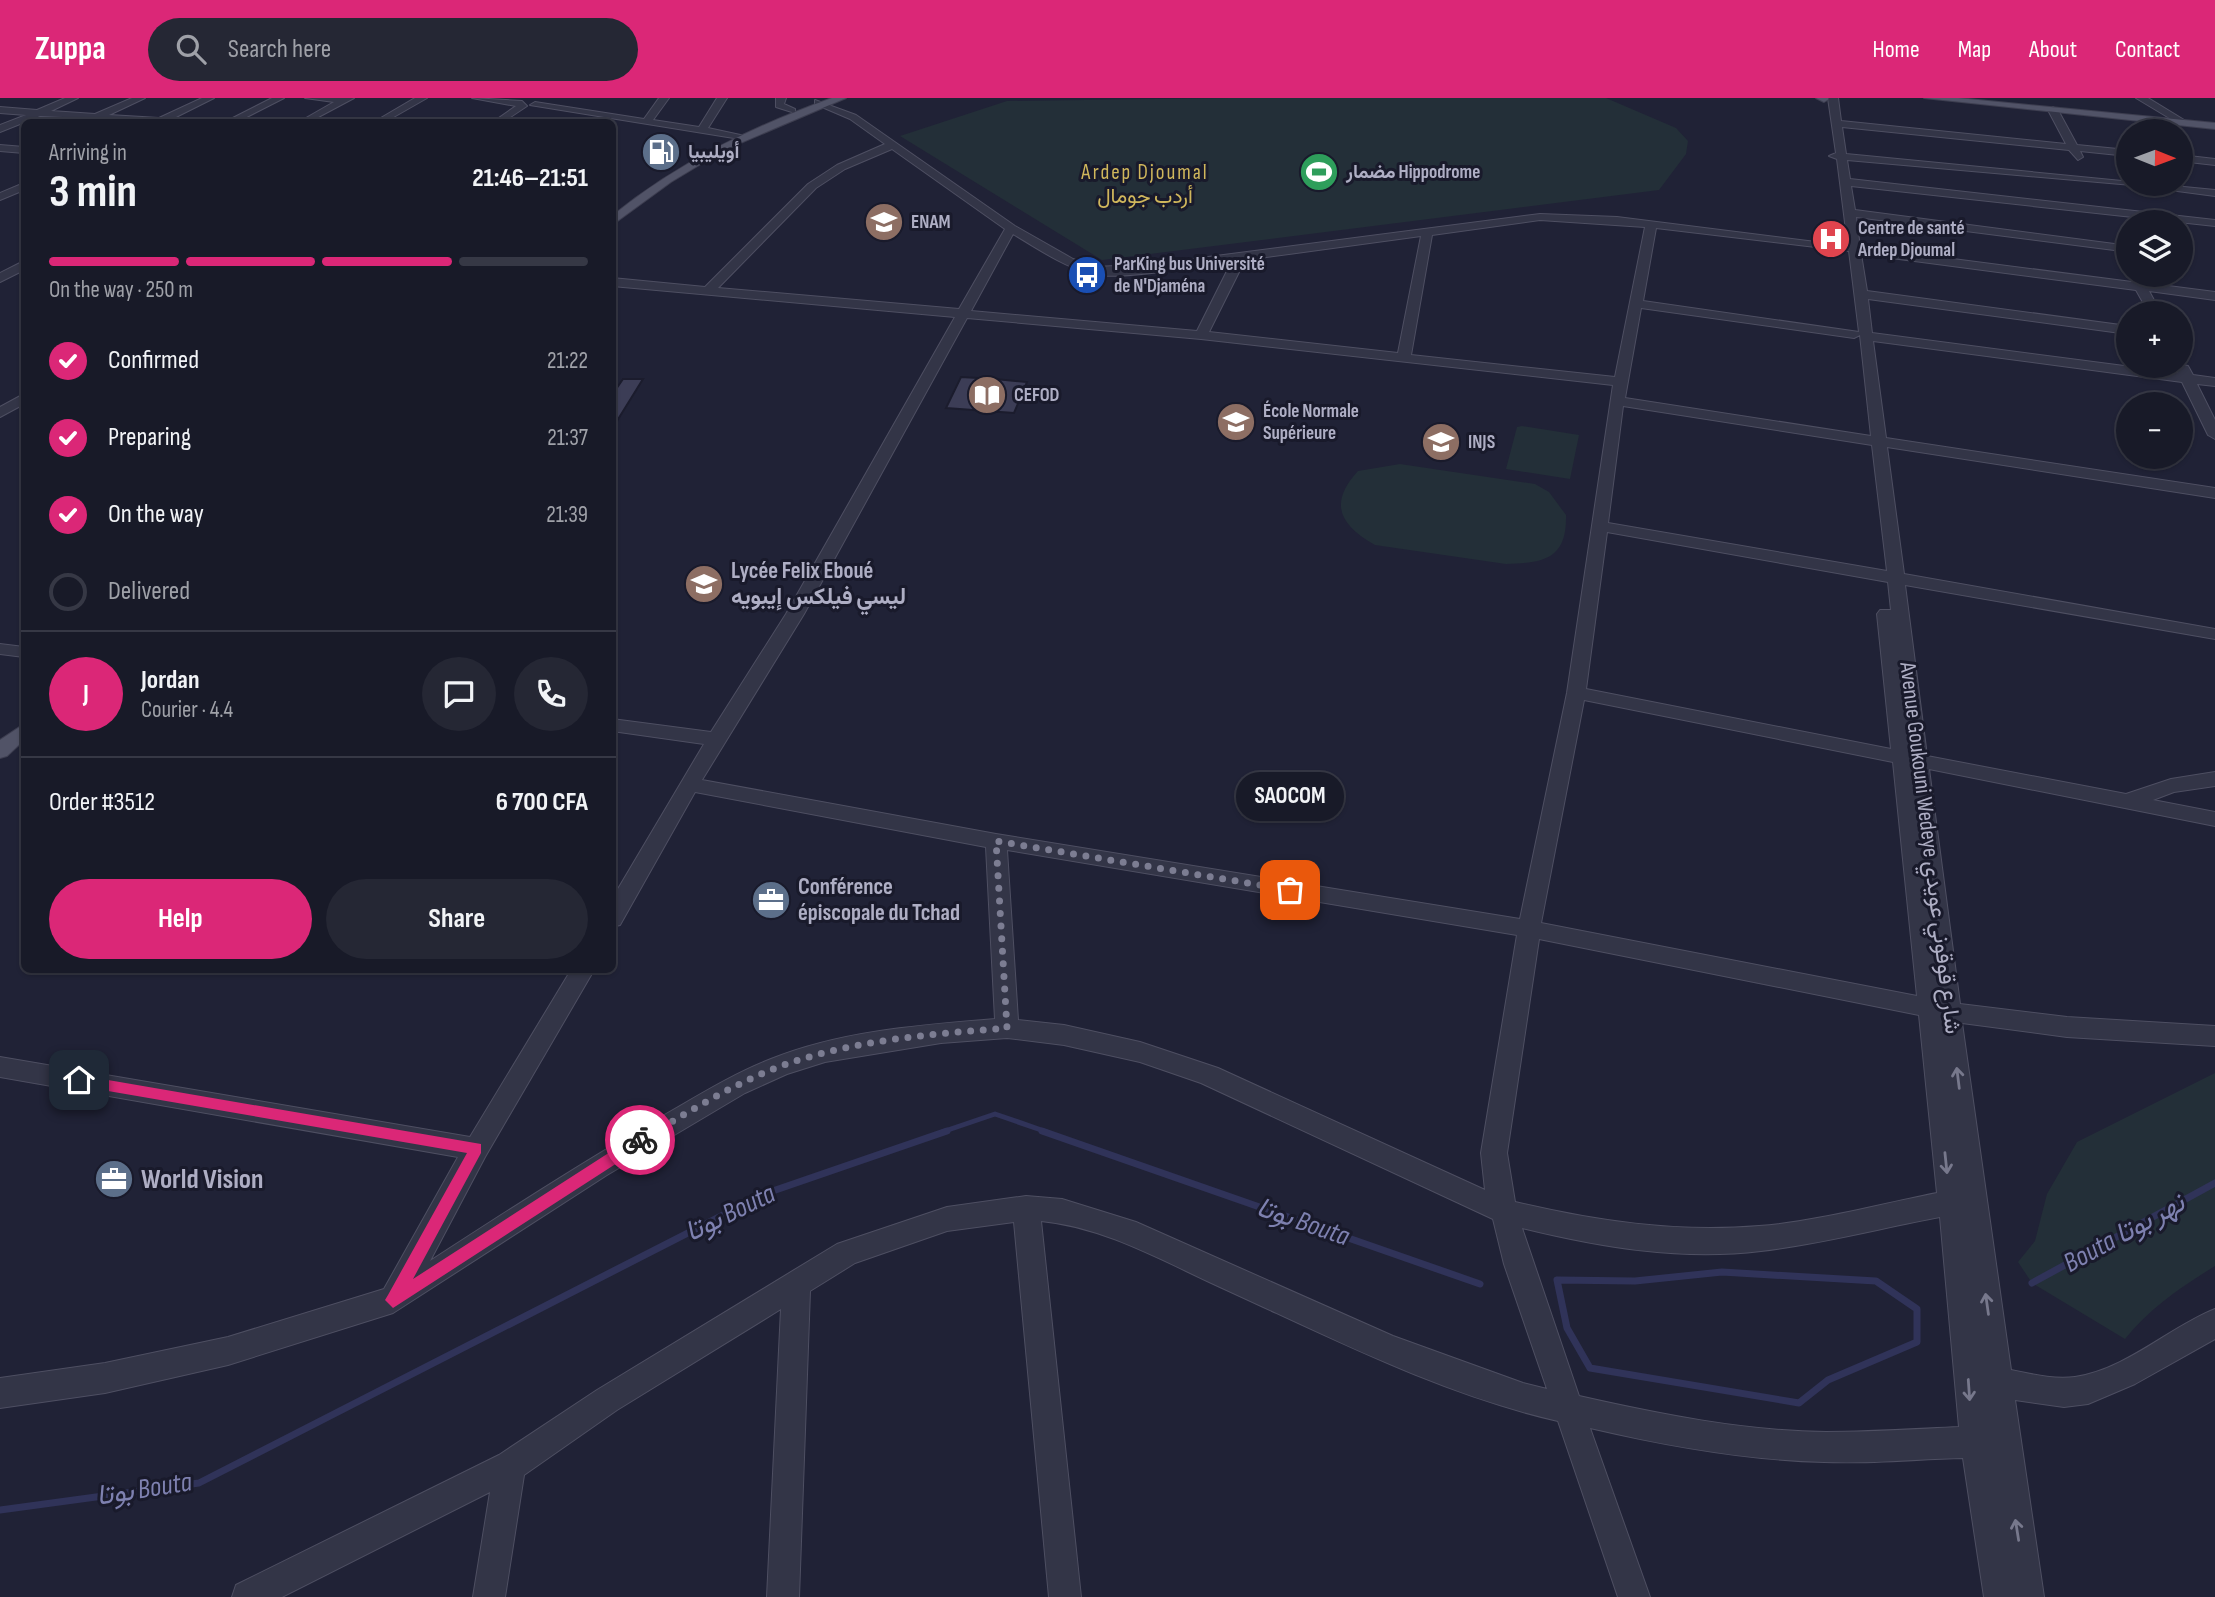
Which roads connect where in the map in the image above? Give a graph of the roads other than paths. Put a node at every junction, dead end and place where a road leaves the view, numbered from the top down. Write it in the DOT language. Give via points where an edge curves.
graph roads {
  1 [pos="73,98"];
  2 [pos="140,98"];
  3 [pos="209,98"];
  4 [pos="279,98"];
  5 [pos="310,98"];
  6 [pos="422,98"];
  7 [pos="477,98"];
  8 [pos="664,98"];
  9 [pos="722,98"];
  10 [pos="781,98"];
  11 [pos="841,98"];
  12 [pos="1825,98"];
  13 [pos="1929,98"];
  14 [pos="2141,98"];
  15 [pos="347,99"];
  16 [pos="824,101"];
  17 [pos="529,103"];
  18 [pos="0,110"];
  19 [pos="2053,110"];
  20 [pos="792,111"];
  21 [pos="38,113"];
  22 [pos="96,117"];
  23 [pos="24,119"];
  24 [pos="91,119"];
  25 [pos="122,119"];
  26 [pos="166,119"];
  27 [pos="236,119"];
  28 [pos="309,119"];
  29 [pos="384,119"];
  30 [pos="501,119"];
  31 [pos="2144,119"];
  32 [pos="2177,119"];
  33 [pos="21,120"];
  34 [pos="646,122"];
  35 [pos="1838,124"];
  36 [pos="2193,124"];
  37 [pos="2215,126"];
  38 [pos="0,129"];
  39 [pos="701,131"];
  40 [pos="735,136"];
  41 [pos="894,144"];
  42 [pos="0,148"];
  43 [pos="2074,148"];
  44 [pos="21,150"];
  45 [pos="2116,152"];
  46 [pos="1838,156"];
  47 [pos="2193,159"];
  48 [pos="2215,162"];
  49 [pos="667,174"];
  50 [pos="1846,181"];
  51 [pos="0,187"];
  52 [pos="21,187"];
  53 [pos="21,187"];
  54 [pos="2116,188"];
  55 [pos="2193,190"];
  56 [pos="2215,193"];
  57 [pos="2097,195"];
  58 [pos="0,197"];
  59 [pos="616,208"];
  60 [pos="1850,213"];
  61 [pos="616,219"];
  62 [pos="2111,223"];
  63 [pos="2215,223"];
  64 [pos="1651,225"];
  65 [pos="1011,228"];
  66 [pos="1427,233"];
  67 [pos="2116,247"];
  68 [pos="1850,250"];
  69 [pos="1242,256"];
  70 [pos="0,259"];
  71 [pos="21,263"];
  72 [pos="21,266"];
  73 [pos="0,278"];
  74 [pos="616,282"];
  75 [pos="2116,284"];
  76 [pos="2141,287"];
  77 [pos="709,290"];
  78 [pos="1861,294"];
  79 [pos="2215,296"];
  80 [pos="2149,301"];
  81 [pos="1636,304"];
  82 [pos="966,313"];
  83 [pos="2116,328"];
  84 [pos="1202,335"];
  85 [pos="1860,335"];
  86 [pos="1404,358"];
  87 [pos="2187,379"];
  88 [pos="1621,382"];
  89 [pos="2215,383"];
  90 [pos="21,400"];
  91 [pos="1617,401"];
  92 [pos="0,413"];
  93 [pos="2215,435"];
  94 [pos="1872,441"];
  95 [pos="2215,493"];
  96 [pos="1598,526"];
  97 [pos="1889,578"];
  98 [pos="2215,634"];
  99 [pos="0,649"];
  100 [pos="21,652"];
  101 [pos="1576,693"];
  102 [pos="21,715"];
  103 [pos="616,726"];
  104 [pos="0,733"];
  105 [pos="21,733"];
  106 [pos="716,739"];
  107 [pos="0,751"];
  108 [pos="1910,760"];
  109 [pos="2215,779"];
  110 [pos="692,785"];
  111 [pos="2129,801"];
  112 [pos="2215,819"];
  113 [pos="996,841"];
  114 [pos="616,912"];
  115 [pos="1529,929"];
  116 [pos="581,973"];
  117 [pos="1940,1010"];
  118 [pos="1007,1028"];
  119 [pos="2215,1036"];
  120 [pos="0,1067"];
  121 [pos="476,1149"];
  122 [pos="1961,1201"];
  123 [pos="1026,1208"];
  124 [pos="1503,1211"];
  125 [pos="796,1282"];
  126 [pos="393,1300"];
  127 [pos="2215,1323"];
  128 [pos="1997,1382"];
  129 [pos="0,1392"];
  130 [pos="1567,1408"];
  131 [pos="1976,1442"];
  132 [pos="510,1466"];
  133 [pos="248,1597"];
  134 [pos="489,1597"];
  135 [pos="783,1597"];
  136 [pos="1065,1597"];
  137 [pos="1634,1597"];
  138 [pos="2000,1597"];
  139 [pos="2028,1597"];
  1 -- 21 [label="street"];
  2 -- 22 [label="street"];
  3 -- 26 [label="street"];
  4 -- 27 [label="street"];
  5 -- 15 [label="street"];
  6 -- 29 [label="street"];
  7 -- 17 [label="street"];
  8 -- 34 [label="street"];
  9 -- 39 [label="street"];
  10 -- 20 [label="street" via="779,105"];
  11 -- 16 [label="main road"];
  12 -- 35 [label="street, Avenue Goukouni Wedeye شارع قوقوني عويدي"];
  12 -- 46 [label="street, Avenue Goukouni Wedeye شارع قوقوني عويدي"];
  13 -- 19 [label="main road"];
  14 -- 32 [label="street"];
  15 -- 28 [label="street"];
  16 -- 20 [label="main road"];
  16 -- 40 [label="main road"];
  16 -- 41 [label="street"];
  17 -- 30 [label="street"];
  17 -- 34 [label="street"];
  18 -- 21 [label="street"];
  19 -- 31 [label="main road"];
  19 -- 43 [label="street"];
  20 -- 40 [label="main road"];
  21 -- 22 [label="street"];
  21 -- 23 [label="street"];
  22 -- 24 [label="street"];
  22 -- 25 [label="street"];
  33 -- 38 [label="street"];
  34 -- 39 [label="street"];
  35 -- 43 [label="street"];
  35 -- 46 [label="street, Avenue Goukouni Wedeye شارع قوقوني عويدي"];
  36 -- 37 [label="main road"];
  39 -- 40 [label="street"];
  40 -- 49 [label="main road"];
  41 -- 65 [label="street"];
  41 -- 77 [label="street" via="841,167 812,186"];
  42 -- 44 [label="street"];
  43 -- 45 [label="street"];
  43 -- 57 [label="street"];
  46 -- 50 [label="street, Avenue Goukouni Wedeye شارع قوقوني عويدي"];
  46 -- 57 [label="street"];
  46 -- 68 [label="street, Avenue Goukouni Wedeye شارع قوقوني عويدي"];
  47 -- 48 [label="street"];
  49 -- 59 [label="main road"];
  49 -- 61 [label="main road"];
  50 -- 57 [label="street"];
  50 -- 60 [label="street, Avenue Goukouni Wedeye شارع قوقوني عويدي"];
  51 -- 52 [label="street"];
  53 -- 58 [label="street"];
  54 -- 57 [label="street"];
  55 -- 56 [label="street"];
  57 -- 62 [label="street"];
  57 -- 63 [label="street"];
  60 -- 67 [label="street"];
  60 -- 68 [label="street, Avenue Goukouni Wedeye شارع قوقوني عويدي"];
  64 -- 66 [label="street" via="1540,217"];
  64 -- 68 [label="street"];
  64 -- 81 [label="street"];
  65 -- 69 [label="street" via="1069,262 1095,271"];
  65 -- 82 [label="street"];
  66 -- 69 [label="street"];
  66 -- 86 [label="street"];
  68 -- 75 [label="street"];
  68 -- 78 [label="street, Avenue Goukouni Wedeye شارع قوقوني عويدي"];
  68 -- 85 [label="street, Avenue Goukouni Wedeye شارع قوقوني عويدي"];
  69 -- 84 [label="street"];
  70 -- 71 [label="street"];
  72 -- 73 [label="street"];
  74 -- 77 [label="street"];
  76 -- 79 [label="street"];
  76 -- 80 [label="street"];
  77 -- 82 [label="street"];
  78 -- 83 [label="street"];
  78 -- 85 [label="street, Avenue Goukouni Wedeye شارع قوقوني عويدي"];
  81 -- 85 [label="street"];
  81 -- 88 [label="street"];
  82 -- 84 [label="street"];
  82 -- 106 [label="street" via="795,614"];
  84 -- 86 [label="street"];
  85 -- 87 [label="street"];
  85 -- 94 [label="street, Avenue Goukouni Wedeye شارع قوقوني عويدي"];
  86 -- 88 [label="street"];
  87 -- 89 [label="street"];
  87 -- 93 [label="street"];
  88 -- 91 [label="street"];
  90 -- 92 [label="street"];
  91 -- 94 [label="street"];
  91 -- 96 [label="street"];
  94 -- 95 [label="street"];
  94 -- 97 [label="street, Avenue Goukouni Wedeye شارع قوقوني عويدي"];
  96 -- 97 [label="street"];
  96 -- 101 [label="street"];
  97 -- 98 [label="street"];
  97 -- 108 [label="street, Avenue Goukouni Wedeye شارع قوقوني عويدي"];
  99 -- 100 [label="street"];
  101 -- 108 [label="street"];
  101 -- 115 [label="street"];
  102 -- 104 [label="main road"];
  103 -- 106 [label="street"];
  105 -- 107 [label="main road"];
  106 -- 110 [label="street"];
  108 -- 111 [label="street"];
  108 -- 117 [label="street, Avenue Goukouni Wedeye شارع قوقوني عويدي"];
  109 -- 111 [label="street" via="2171,786"];
  110 -- 113 [label="street"];
  110 -- 114 [label="street"];
  111 -- 112 [label="street"];
  113 -- 115 [label="street"];
  113 -- 118 [label="street"];
  115 -- 117 [label="street"];
  115 -- 124 [label="street" via="1494,1153"];
  116 -- 121 [label="street"];
  117 -- 119 [label="street" via="2067,1027"];
  117 -- 122 [label="street, Avenue Goukouni Wedeye شارع قوقوني عويدي"];
  118 -- 124 [label="street" via="1140,1052 1209,1074"];
  118 -- 126 [label="street" via="888,1040 780,1066 640,1141"];
  120 -- 121 [label="street"];
  121 -- 126 [label="street"];
  122 -- 124 [label="street" via="1760,1240 1671,1241 1598,1233"];
  128 -- 122 [label="street, Avenue Goukouni Wedeye شارع قوقوني عويدي, one-way"];
  122 -- 131 [label="street, Avenue Goukouni Wedeye شارع قوقوني عويدي, one-way"];
  123 -- 125 [label="street" via="947,1219 847,1254"];
  123 -- 130 [label="street" via="1062,1211 1126,1231 1389,1349 1523,1398"];
  123 -- 136 [label="street"];
  124 -- 130 [label="street"];
  125 -- 132 [label="street"];
  125 -- 135 [label="street"];
  126 -- 129 [label="street" via="228,1351 106,1378"];
  127 -- 128 [label="street" via="2140,1365 2081,1391"];
  139 -- 128 [label="street, Avenue Goukouni Wedeye شارع قوقوني عويدي, one-way"];
  130 -- 131 [label="street" via="1653,1428 1824,1447"];
  130 -- 137 [label="street"];
  131 -- 138 [label="street, Avenue Goukouni Wedeye شارع قوقوني عويدي"];
  132 -- 133 [label="street"];
  132 -- 134 [label="street"];
}
